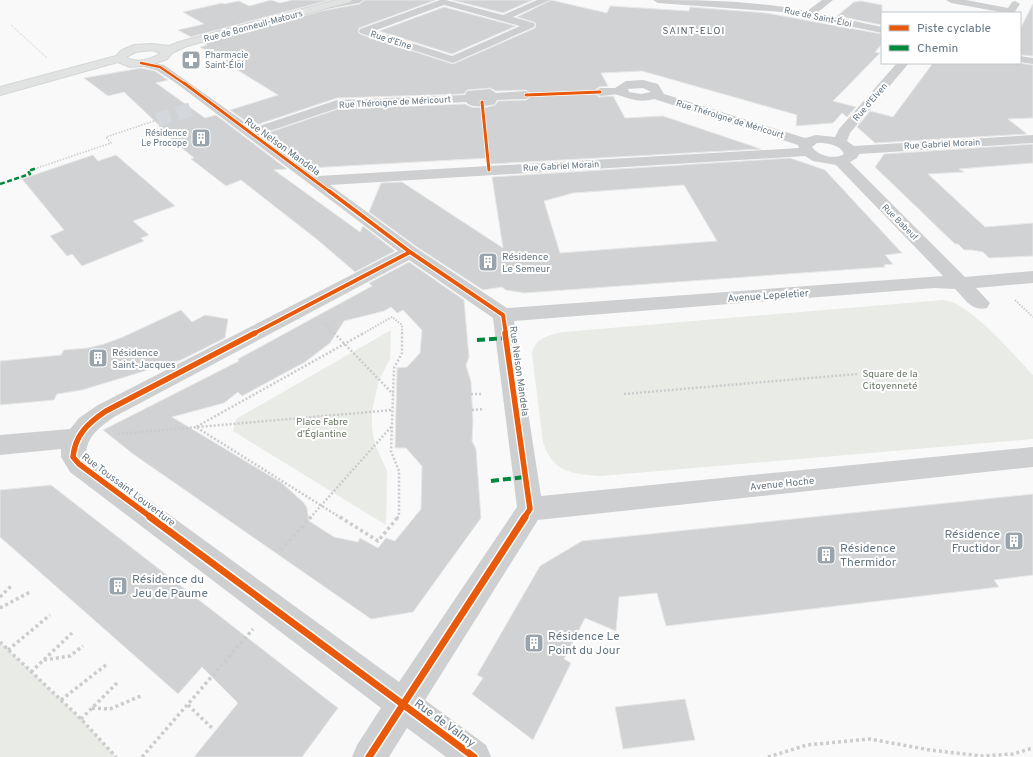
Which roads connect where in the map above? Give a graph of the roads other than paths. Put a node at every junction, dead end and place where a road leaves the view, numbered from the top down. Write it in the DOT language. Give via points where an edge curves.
graph roads {
  1 [pos="347,0"];
  2 [pos="359,0"];
  3 [pos="658,0"];
  4 [pos="756,0"];
  5 [pos="792,0"];
  6 [pos="828,0"];
  7 [pos="951,0"];
  8 [pos="992,0"];
  9 [pos="540,1"];
  10 [pos="1015,4"];
  11 [pos="741,6"];
  12 [pos="1027,6"];
  13 [pos="320,7"];
  14 [pos="782,9"];
  15 [pos="809,15"];
  16 [pos="504,18"];
  17 [pos="881,30"];
  18 [pos="183,44"];
  19 [pos="157,47"];
  20 [pos="1021,58"];
  21 [pos="162,59"];
  22 [pos="119,61"];
  23 [pos="1033,61"];
  24 [pos="141,63"];
  25 [pos="902,64"];
  26 [pos="0,91"];
  27 [pos="600,92"];
  28 [pos="526,95"];
  29 [pos="251,133"];
  30 [pos="1033,139"];
  31 [pos="807,147"];
  32 [pos="843,151"];
  33 [pos="315,180"];
  34 [pos="410,252"];
  35 [pos="1033,277"];
  36 [pos="960,283"];
  37 [pos="980,303"];
  38 [pos="503,315"];
  39 [pos="76,438"];
  40 [pos="0,445"];
  41 [pos="1033,457"];
  42 [pos="530,509"];
  43 [pos="403,704"];
  44 [pos="369,757"];
  45 [pos="474,757"];
  1 -- 13 [label="main road, Rue de Bonneuil-Matours"];
  2 -- 13 [label="street"];
  3 -- 11 [label="street, Rue de Saint-Éloi"];
  4 -- 11 [label="street" via="742,3"];
  5 -- 14 [label="street"];
  6 -- 15 [label="street"];
  7 -- 10 [label="street" via="1010,11"];
  8 -- 10 [label="street"];
  9 -- 16 [label="street"];
  10 -- 12 [label="street"];
  11 -- 14 [label="street, Rue de Saint-Éloi"];
  13 -- 18 [label="main road, Rue de Bonneuil-Matours"];
  14 -- 15 [label="street, Rue de Saint-Éloi"];
  15 -- 17 [label="street, Rue de Saint-Éloi"];
  16 -- 16 [label="street, Rue d'Elne" via="443,2 364,31 453,60 530,25"];
  18 -- 19 [label="main road, Rue de Bonneuil-Matours"];
  18 -- 21 [label="main road, Rue de Bonneuil-Matours"];
  19 -- 21 [label="main road"];
  19 -- 22 [label="main road, Rue de Bonneuil-Matours" via="131,50 123,54"];
  20 -- 23 [label="street"];
  21 -- 24 [label="street, Rue Nelson Mandela"];
  21 -- 29 [label="street, Rue Nelson Mandela" via="204,105"];
  22 -- 24 [label="main road"];
  22 -- 26 [label="main road"];
  25 -- 32 [label="street, Rue d'Elven" via="844,132"];
  27 -- 31 [label="street, Rue Théroigne de Méricourt" via="623,91 624,94 637,98 650,98 654,95"];
  28 -- 29 [label="street, Rue Théroigne de Méricourt" via="490,97 490,93 471,94 471,98 337,104"];
  29 -- 33 [label="street, Rue Nelson Mandela"];
  30 -- 32 [label="street, Rue Gabriel Morain"];
  31 -- 32 [label="street, Rue Gabriel Morain" via="816,139"];
  31 -- 32 [label="street, Rue Gabriel Morain" via="826,160"];
  31 -- 33 [label="street, Rue Gabriel Morain"];
  32 -- 36 [label="street, Rue Babeuf"];
  33 -- 34 [label="street, Rue Nelson Mandela"];
  34 -- 38 [label="street, Rue Nelson Mandela"];
  34 -- 39 [label="street, Rue Toussaint Louverture" via="106,411 88,423"];
  35 -- 36 [label="street, Avenue Lepeletier"];
  36 -- 37 [label="street, Rue Babeuf"];
  36 -- 38 [label="street, Avenue Lepeletier" via="934,282"];
  38 -- 42 [label="street, Rue Nelson Mandela"];
  39 -- 40 [label="street"];
  39 -- 43 [label="street, Rue Toussaint Louverture" via="72,457 79,464"];
  41 -- 42 [label="street, Avenue Hoche"];
  42 -- 43 [label="street"];
  43 -- 44 [label="street"];
  43 -- 45 [label="street, Rue de Valmy"];
}
